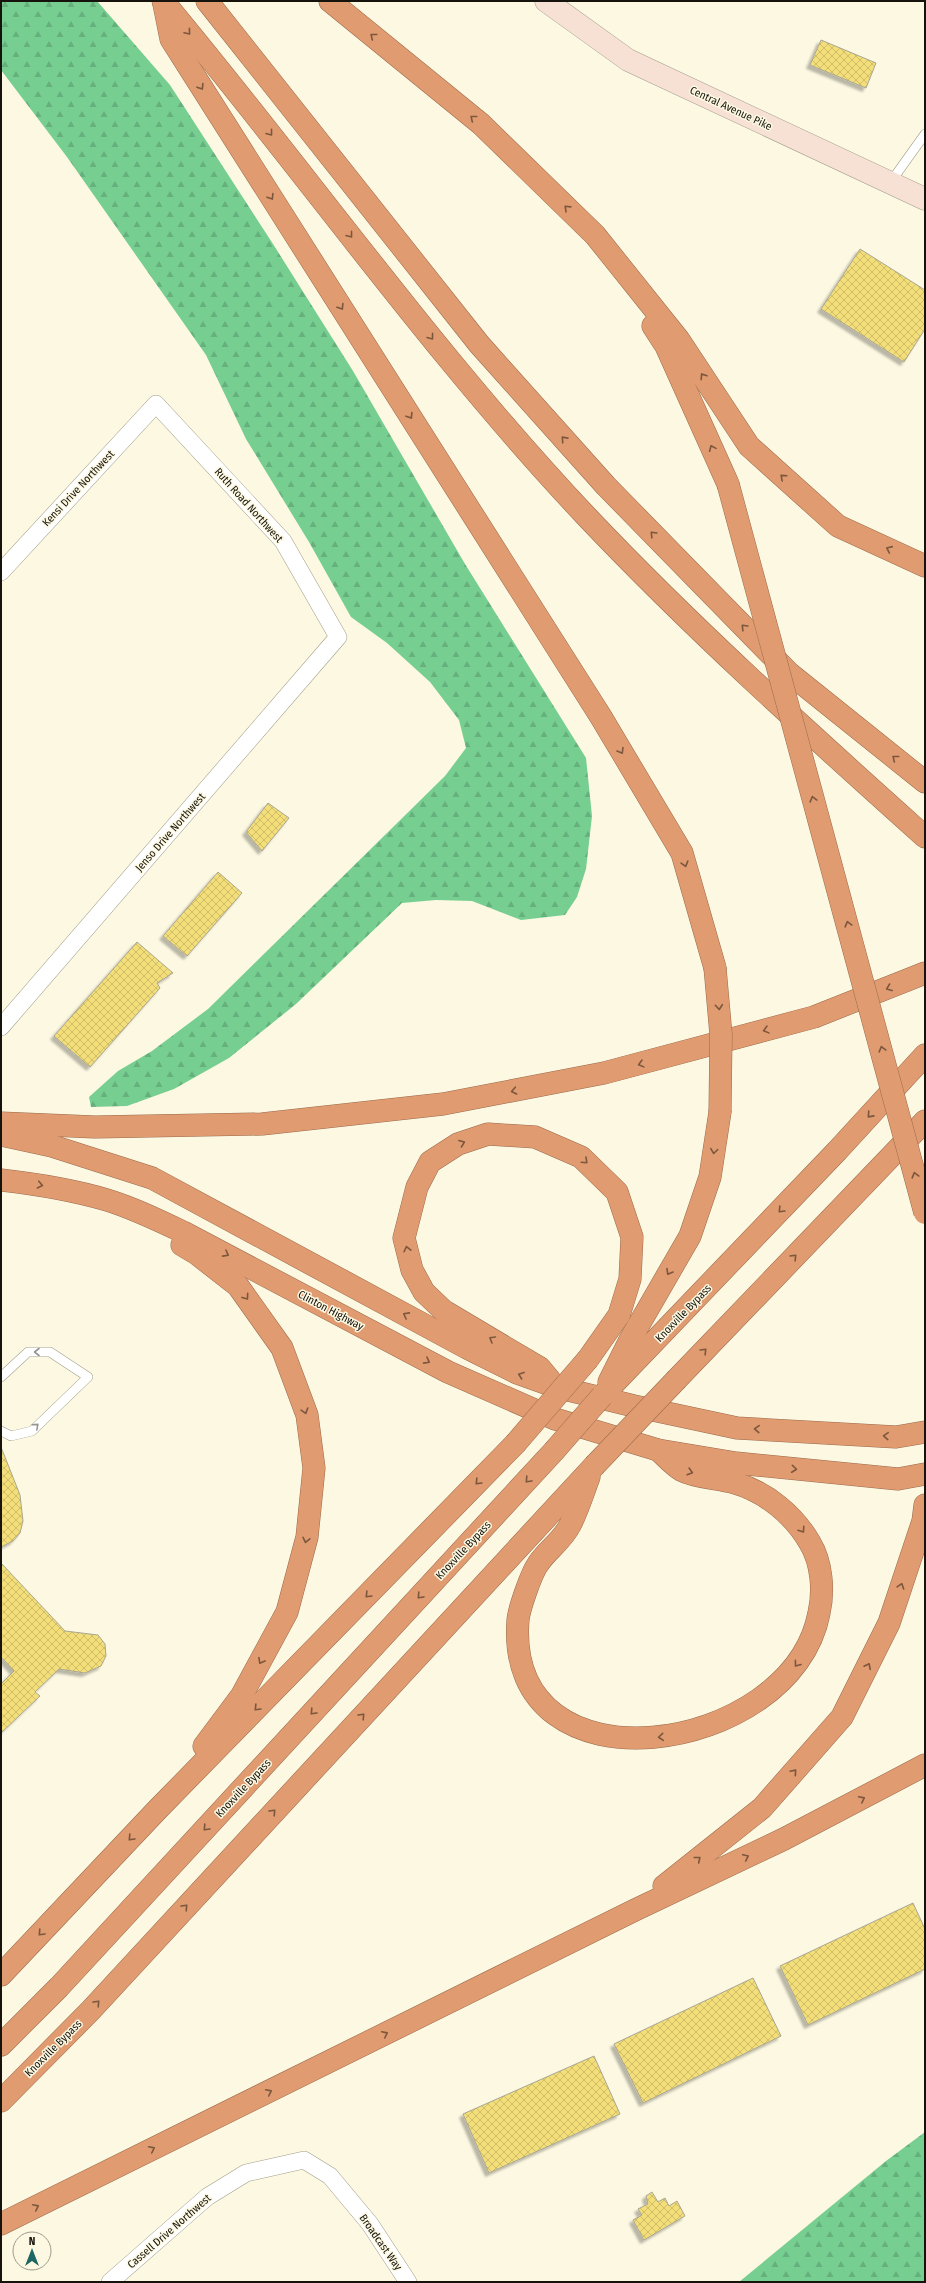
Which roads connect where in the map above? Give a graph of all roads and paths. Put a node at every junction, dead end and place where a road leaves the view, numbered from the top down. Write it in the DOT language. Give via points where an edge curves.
graph roads {
  1 [pos="163,1"];
  2 [pos="207,1"];
  3 [pos="330,1"];
  4 [pos="546,1"];
  5 [pos="925,134"];
  6 [pos="890,183"];
  7 [pos="925,199"];
  8 [pos="594,235"];
  9 [pos="156,404"];
  10 [pos="925,566"];
  11 [pos="1,572"];
  12 [pos="338,638"];
  13 [pos="925,782"];
  14 [pos="925,837"];
  15 [pos="925,972"];
  16 [pos="1,1027"];
  17 [pos="925,1055"];
  18 [pos="925,1121"];
  19 [pos="1,1123"];
  20 [pos="1,1135"];
  21 [pos="1,1180"];
  22 [pos="140,1212"];
  23 [pos="925,1213"];
  24 [pos="624,1366"];
  25 [pos="1,1377"];
  26 [pos="556,1386"];
  27 [pos="1,1431"];
  28 [pos="925,1432"];
  29 [pos="658,1450"];
  30 [pos="594,1466"];
  31 [pos="925,1474"];
  32 [pos="925,1505"];
  33 [pos="925,1765"];
  34 [pos="157,1810"];
  35 [pos="635,1910"];
  36 [pos="1,1975"];
  37 [pos="1,2045"];
  38 [pos="1,2101"];
  39 [pos="352,2203"];
  40 [pos="1,2224"];
  41 [pos="110,2282"];
  42 [pos="408,2282"];
  1 -- 14 [label="highway, one-way" via="456,368 586,515 766,695"];
  1 -- 24 [label="highway, one-way, bridge" via="171,39 601,717 682,853 715,968 721,1035 720,1112 710,1177 690,1236"];
  13 -- 2 [label="highway, one-way" via="789,673 606,486 479,344"];
  8 -- 3 [label="highway, one-way" via="481,124"];
  4 -- 6 [label="main road, Central Avenue Pike" via="628,60"];
  5 -- 6 [label="lane"];
  6 -- 7 [label="main road, Central Avenue Pike"];
  10 -- 8 [label="highway, one-way" via="838,526 749,446 679,340"];
  23 -- 8 [label="highway, one-way, bridge" via="728,484 666,346"];
  9 -- 11 [label="street, Kensi Drive Northwest"];
  9 -- 12 [label="street, Ruth Road Northwest" via="283,541"];
  12 -- 16 [label="street, Jenso Drive Northwest"];
  15 -- 19 [label="highway, one-way" via="814,1017 604,1073 443,1104 262,1124 95,1127"];
  17 -- 24 [label="highway, Knoxville Bypass, one-way" via="837,1151"];
  30 -- 18 [label="highway, Knoxville Bypass, one-way, bridge"];
  26 -- 20 [label="highway, one-way" via="517,1373 467,1348 152,1178 52,1146"];
  21 -- 22 [label="highway, Clinton Highway, one-way" via="29,1183 106,1200"];
  22 -- 29 [label="highway, Clinton Highway, one-way" via="183,1232 448,1372 555,1419"];
  22 -- 34 [label="highway, one-way" via="157,1230 197,1254 238,1286 282,1348 307,1415 314,1468 307,1537 287,1612 242,1694"];
  24 -- 37 [label="highway, Knoxville Bypass, one-way, bridge" via="602,1396 554,1451 59,1988"];
  27 -- 25 [label="lane, one-way" via="11,1436 32,1431 88,1377 50,1352 28,1352"];
  28 -- 26 [label="highway, one-way" via="896,1437 738,1428"];
  26 -- 34 [label="highway, one-way, bridge" via="540,1368 444,1311 424,1292 412,1270 404,1238 416,1187 430,1162 458,1144 488,1134 534,1137 581,1157 617,1192 632,1237 630,1279 619,1314 588,1359 515,1444"];
  29 -- 30 [label="highway, one-way" via="681,1470 737,1484 768,1498 796,1522 811,1544 820,1572 822,1598 818,1622 809,1648 793,1669 766,1695 708,1727 674,1736 638,1739 605,1736 580,1729 541,1702 525,1677 517,1646 518,1617 537,1566 570,1526"];
  29 -- 31 [label="highway, Clinton Highway, one-way" via="736,1463 898,1479"];
  38 -- 30 [label="highway, Knoxville Bypass, one-way" via="91,2010"];
  35 -- 32 [label="highway, one-way" via="762,1808 842,1717 889,1623"];
  35 -- 33 [label="highway, one-way" via="784,1839"];
  34 -- 36 [label="highway, one-way"];
  40 -- 35 [label="highway, one-way"];
  39 -- 41 [label="street, Cassell Drive Northwest" via="330,2176 304,2160 246,2173 207,2197"];
  39 -- 42 [label="street, Broadcast Way" via="370,2224"];
}
